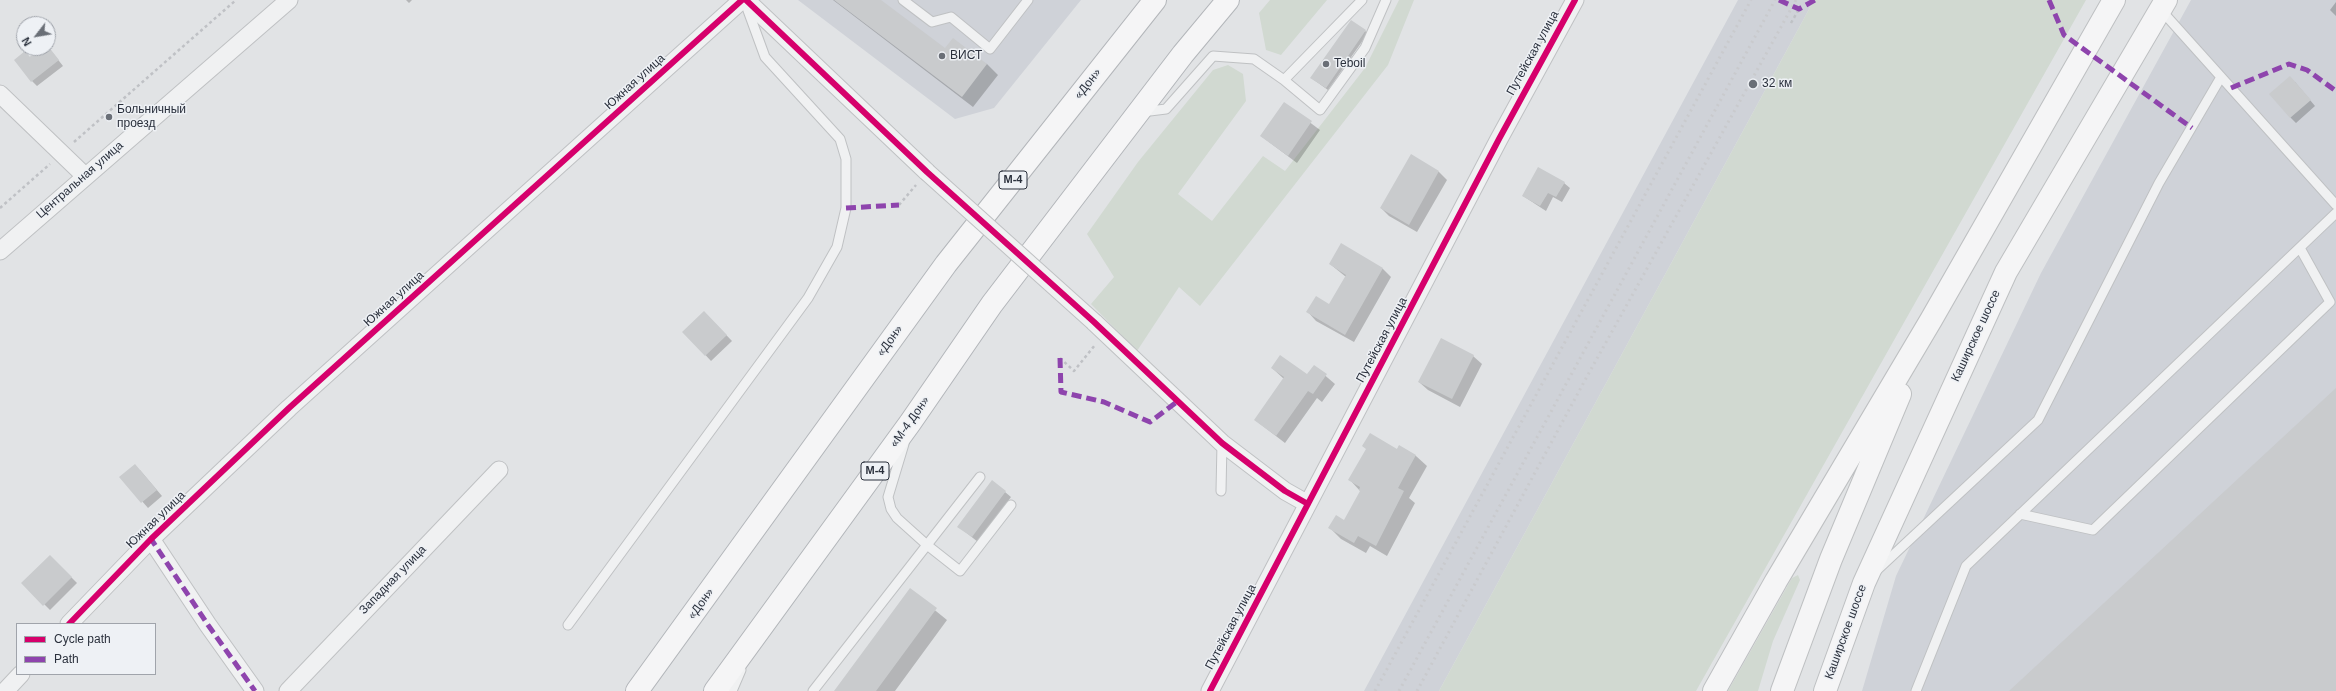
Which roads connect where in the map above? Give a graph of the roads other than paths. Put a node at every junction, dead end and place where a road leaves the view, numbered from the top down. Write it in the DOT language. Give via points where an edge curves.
graph roads {
  1 [pos="289,0"];
  2 [pos="744,0"];
  3 [pos="903,0"];
  4 [pos="1028,0"];
  5 [pos="1155,0"];
  6 [pos="1228,0"];
  7 [pos="1362,0"];
  8 [pos="1386,0"];
  9 [pos="1575,0"];
  10 [pos="2114,0"];
  11 [pos="2163,5"];
  12 [pos="1141,10"];
  13 [pos="2222,77"];
  14 [pos="1284,80"];
  15 [pos="0,94"];
  16 [pos="1138,113"];
  17 [pos="84,175"];
  18 [pos="2336,205"];
  19 [pos="2336,213"];
  20 [pos="2300,248"];
  21 [pos="0,251"];
  22 [pos="1932,320"];
  23 [pos="910,423"];
  24 [pos="1222,443"];
  25 [pos="499,470"];
  26 [pos="980,477"];
  27 [pos="1221,491"];
  28 [pos="1308,504"];
  29 [pos="1011,505"];
  30 [pos="2020,514"];
  31 [pos="151,539"];
  32 [pos="927,545"];
  33 [pos="1864,583"];
  34 [pos="70,623"];
  35 [pos="568,625"];
  36 [pos="759,628"];
  37 [pos="20,675"];
  38 [pos="5,691"];
  39 [pos="255,691"];
  40 [pos="288,691"];
  41 [pos="638,691"];
  42 [pos="715,691"];
  43 [pos="732,691"];
  44 [pos="813,691"];
  45 [pos="1210,691"];
  46 [pos="1714,691"];
  47 [pos="1782,691"];
  48 [pos="1825,691"];
  49 [pos="1916,691"];
  1 -- 17 [label="street, Центральная улица"];
  2 -- 24 [label="street, bridge" via="922,177 1094,322"];
  2 -- 31 [label="street, Южная улица" via="289,408"];
  2 -- 35 [label="lane" via="765,57 840,139 846,159 846,208 837,247 808,298"];
  3 -- 4 [label="lane" via="932,22 951,17 990,49"];
  5 -- 12 [label="main road, «Дон» / М-4"];
  6 -- 16 [label="main road, М-4"];
  7 -- 14 [label="lane"];
  8 -- 14 [label="lane" via="1365,48 1320,110"];
  9 -- 28 [label="street, Путейская улица" via="1499,139"];
  10 -- 22 [label="main road"];
  11 -- 13 [label="lane"];
  11 -- 33 [label="main road, Каширское шоссе" via="2006,272"];
  12 -- 41 [label="main road, «Дон» / М-4" via="946,264"];
  13 -- 18 [label="lane"];
  13 -- 33 [label="lane" via="2159,183 2038,420"];
  14 -- 16 [label="lane" via="1254,59 1213,56 1166,108"];
  15 -- 17 [label="street"];
  16 -- 23 [label="main road, «М-4 Дон» / М-4" via="992,304"];
  17 -- 21 [label="street, Центральная улица"];
  19 -- 20 [label="lane"];
  20 -- 30 [label="lane"];
  20 -- 30 [label="lane" via="2330,302 2099,525 2093,530"];
  22 -- 46 [label="main road" via="1776,581"];
  22 -- 47 [label="main road" via="1831,559"];
  23 -- 32 [label="lane" via="888,497 897,518"];
  23 -- 36 [label="main road, «М-4 Дон» / М-4"];
  24 -- 27 [label="lane"];
  24 -- 28 [label="street" via="1285,491"];
  25 -- 40 [label="street, Западная улица"];
  26 -- 32 [label="lane"];
  28 -- 45 [label="street, Путейская улица"];
  29 -- 32 [label="lane" via="960,571"];
  30 -- 49 [label="lane" via="1966,566"];
  31 -- 34 [label="street, Южная улица"];
  31 -- 39 [label="street"];
  32 -- 44 [label="lane"];
  33 -- 48 [label="main road, Каширское шоссе"];
  36 -- 42 [label="main road, «М-4 Дон» / М-4"];
  36 -- 43 [label="lane"];
  37 -- 38 [label="street"];
}
